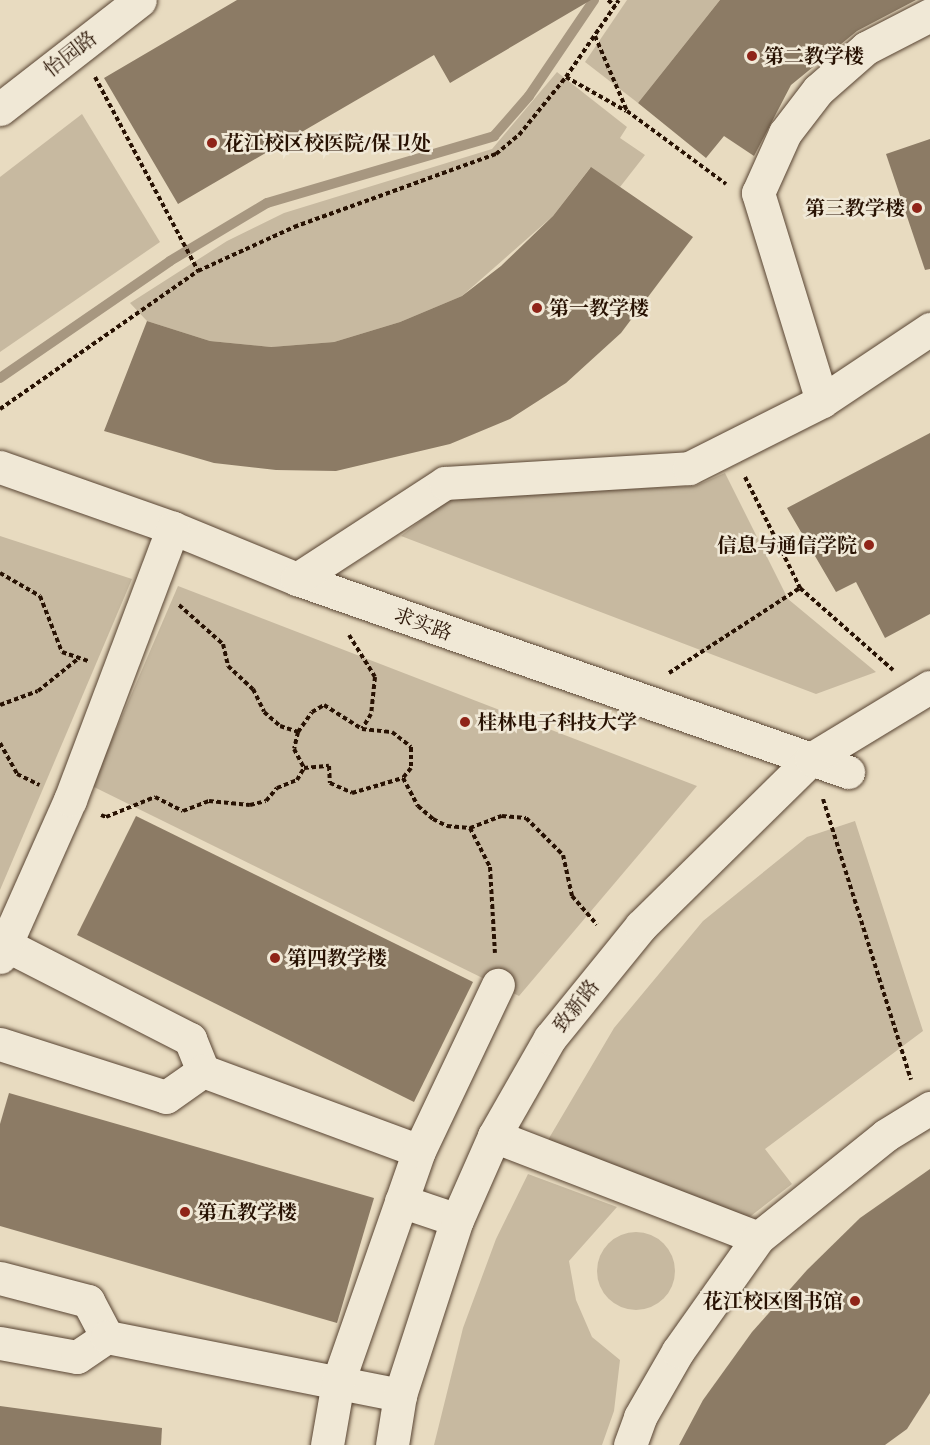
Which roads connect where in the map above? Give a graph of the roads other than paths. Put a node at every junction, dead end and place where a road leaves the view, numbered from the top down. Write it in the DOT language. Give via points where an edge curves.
graph roads {
  1 [pos="140,0"];
  2 [pos="930,15"];
  3 [pos="0,109"];
  4 [pos="930,329"];
  5 [pos="822,401"];
  6 [pos="0,467"];
  7 [pos="173,528"];
  8 [pos="297,579"];
  9 [pos="926,690"];
  10 [pos="811,759"];
  11 [pos="848,772"];
  12 [pos="3,951"];
  13 [pos="498,985"];
  14 [pos="0,1044"];
  15 [pos="203,1071"];
  16 [pos="926,1110"];
  17 [pos="494,1136"];
  18 [pos="419,1151"];
  19 [pos="401,1201"];
  20 [pos="458,1220"];
  21 [pos="758,1238"];
  22 [pos="0,1278"];
  23 [pos="107,1337"];
  24 [pos="0,1343"];
  25 [pos="338,1382"];
  26 [pos="400,1395"];
  27 [pos="327,1445"];
  28 [pos="392,1445"];
  29 [pos="630,1445"];
  1 -- 3 [label="street, 怡园路"];
  2 -- 5 [label="street" via="866,48 819,90 785,133 758,193"];
  4 -- 5 [label="street"];
  5 -- 8 [label="street" via="689,468 446,483"];
  6 -- 7 [label="street, 求实路"];
  7 -- 8 [label="street, 求实路"];
  7 -- 12 [label="street" via="69,800"];
  8 -- 10 [label="street, 求实路"];
  9 -- 10 [label="street, 致新路"];
  10 -- 11 [label="street, 求实路"];
  10 -- 17 [label="street, 致新路" via="622,947 550,1038"];
  12 -- 15 [label="street" via="190,1039"];
  13 -- 18 [label="street"];
  14 -- 15 [label="street" via="166,1097"];
  15 -- 18 [label="street"];
  16 -- 21 [label="street" via="886,1135"];
  17 -- 20 [label="street, 致新路"];
  17 -- 21 [label="street"];
  18 -- 19 [label="street"];
  19 -- 20 [label="street"];
  19 -- 25 [label="street"];
  20 -- 26 [label="street, 致新路"];
  21 -- 29 [label="street" via="678,1351 640,1417"];
  22 -- 23 [label="street" via="87,1301"];
  23 -- 24 [label="street" via="77,1357"];
  23 -- 25 [label="street"];
  25 -- 26 [label="street"];
  25 -- 27 [label="street"];
  26 -- 28 [label="street, 致新路"];
}
